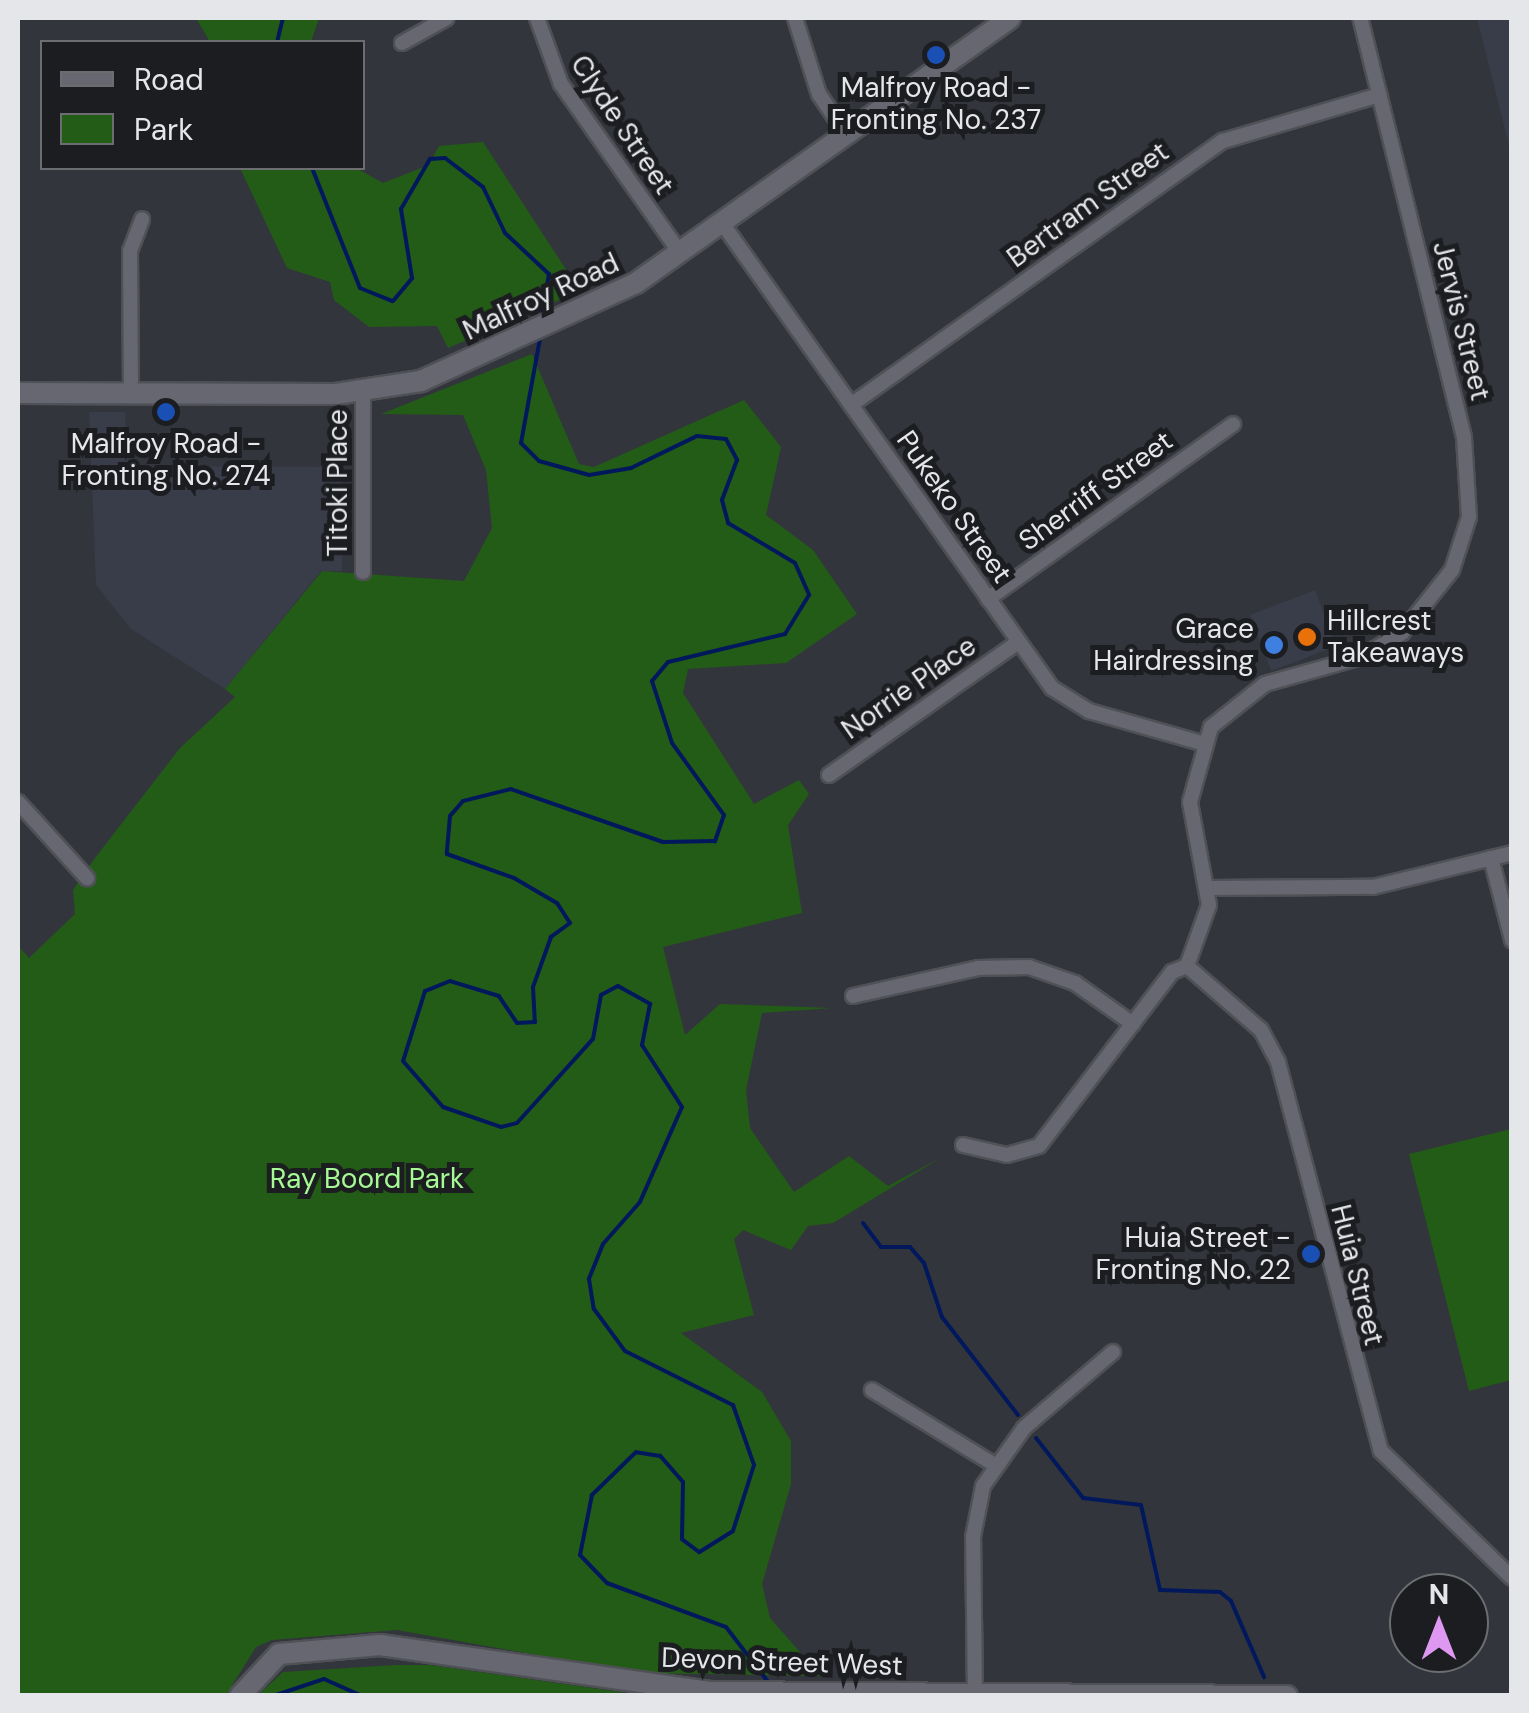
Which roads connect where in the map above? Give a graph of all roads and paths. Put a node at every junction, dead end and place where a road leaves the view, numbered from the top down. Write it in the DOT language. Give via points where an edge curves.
graph roads {
  1 [pos="447,18"];
  2 [pos="537,18"];
  3 [pos="795,18"];
  4 [pos="1010,18"];
  5 [pos="1360,18"];
  6 [pos="402,43"];
  7 [pos="1379,95"];
  8 [pos="846,134"];
  9 [pos="142,219"];
  10 [pos="722,223"];
  11 [pos="680,253"];
  12 [pos="18,393"];
  13 [pos="131,393"];
  14 [pos="364,393"];
  15 [pos="851,406"];
  16 [pos="1233,424"];
  17 [pos="363,572"];
  18 [pos="988,599"];
  19 [pos="1018,642"];
  20 [pos="1201,743"];
  21 [pos="830,775"];
  22 [pos="18,802"];
  23 [pos="1512,854"];
  24 [pos="1491,858"];
  25 [pos="87,878"];
  26 [pos="1210,888"];
  27 [pos="1512,940"];
  28 [pos="1187,966"];
  29 [pos="853,996"];
  30 [pos="1133,1024"];
  31 [pos="963,1145"];
  32 [pos="1113,1352"];
  33 [pos="872,1390"];
  34 [pos="993,1464"];
  35 [pos="1512,1578"];
  36 [pos="974,1694"];
  37 [pos="240,1696"];
  38 [pos="1287,1696"];
  1 -- 6 [label="street"];
  2 -- 11 [label="street, Clyde Street" via="560,84"];
  3 -- 8 [label="street" via="813,80"];
  4 -- 8 [label="main road, Malfroy Road"];
  5 -- 7 [label="street, Jervis Street"];
  7 -- 15 [label="street, Bertram Street" via="1223,141"];
  7 -- 20 [label="street, Jervis Street" via="1470,463 1462,545 1402,633 1361,657 1264,684"];
  8 -- 10 [label="main road, Malfroy Road"];
  9 -- 13 [label="street" via="130,251"];
  10 -- 11 [label="main road, Malfroy Road"];
  10 -- 15 [label="street, Pukeko Street"];
  11 -- 14 [label="main road, Malfroy Road" via="566,321"];
  12 -- 13 [label="main road, Malfroy Road"];
  13 -- 14 [label="main road, Malfroy Road"];
  14 -- 17 [label="street, Titoki Place"];
  15 -- 18 [label="street, Pukeko Street"];
  16 -- 18 [label="street, Sherriff Street"];
  18 -- 19 [label="street, Pukeko Street"];
  19 -- 20 [label="street, Pukeko Street" via="1067,700"];
  19 -- 21 [label="street, Norrie Place"];
  20 -- 26 [label="street" via="1190,802"];
  22 -- 25 [label="street"];
  23 -- 24 [label="street"];
  24 -- 26 [label="street" via="1373,887"];
  24 -- 27 [label="street"];
  26 -- 28 [label="street"];
  28 -- 30 [label="street" via="1172,972"];
  28 -- 35 [label="street, Huia Street" via="1261,1030 1278,1062 1381,1451"];
  29 -- 30 [label="street" via="978,968 1029,967 1075,984"];
  30 -- 31 [label="street" via="1039,1146 1007,1155"];
  32 -- 34 [label="street"];
  33 -- 34 [label="street"];
  34 -- 36 [label="street" via="973,1537"];
  36 -- 37 [label="main road, Devon Street West" via="743,1693 380,1645 279,1654"];
  36 -- 38 [label="main road, Devon Street West"];
}
